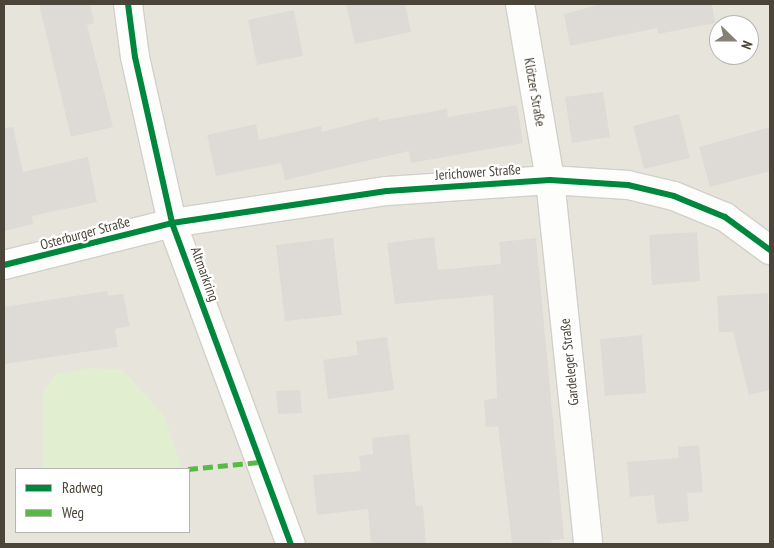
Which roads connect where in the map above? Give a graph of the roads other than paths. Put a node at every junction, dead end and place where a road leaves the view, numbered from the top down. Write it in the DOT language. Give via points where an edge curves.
graph roads {
  1 [pos="128,4"];
  2 [pos="520,4"];
  3 [pos="550,180"];
  4 [pos="172,223"];
  5 [pos="770,250"];
  6 [pos="4,265"];
  7 [pos="291,544"];
  8 [pos="588,544"];
  1 -- 4 [label="street, Altmarkring"];
  2 -- 3 [label="street, Klötzer Straße"];
  3 -- 4 [label="street, Jerichower Straße" via="387,191"];
  3 -- 5 [label="street, Jerichower Straße" via="628,185 674,196 725,217"];
  3 -- 8 [label="street, Gardeleger Straße"];
  4 -- 6 [label="street, Osterburger Straße"];
  4 -- 7 [label="street, Altmarkring"];
}
